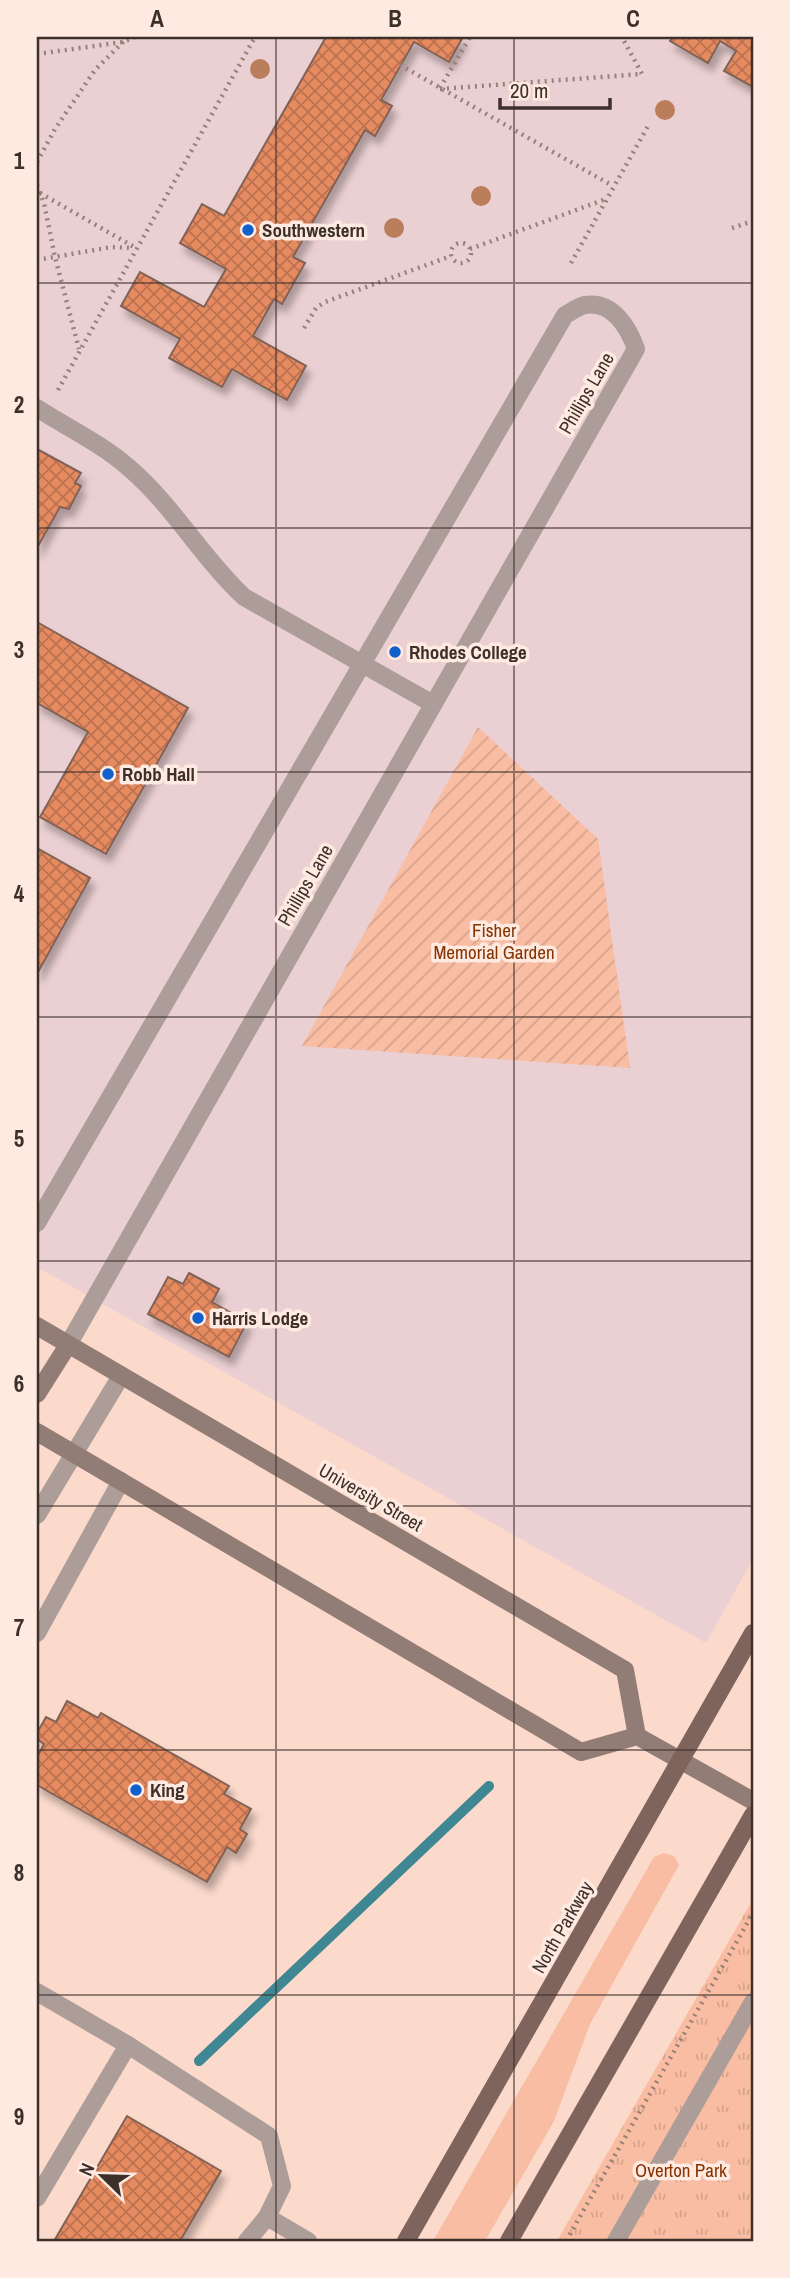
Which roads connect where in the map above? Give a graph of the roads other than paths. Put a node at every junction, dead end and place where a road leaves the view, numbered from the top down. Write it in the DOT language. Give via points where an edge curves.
graph roads {
  1 [pos="37,408"];
  2 [pos="361,665"];
  3 [pos="433,704"];
  4 [pos="37,1223"];
  5 [pos="37,1326"];
  6 [pos="68,1345"];
  7 [pos="121,1376"];
  8 [pos="37,1394"];
  9 [pos="37,1432"];
  10 [pos="74,1454"];
  11 [pos="121,1481"];
  12 [pos="37,1515"];
  13 [pos="37,1633"];
  14 [pos="753,1633"];
  15 [pos="637,1736"];
  16 [pos="681,1760"];
  17 [pos="753,1801"];
  18 [pos="753,1815"];
  19 [pos="37,1992"];
  20 [pos="753,2002"];
  21 [pos="128,2045"];
  22 [pos="37,2198"];
  23 [pos="267,2217"];
  24 [pos="247,2241"];
  25 [pos="308,2241"];
  26 [pos="406,2241"];
  27 [pos="509,2241"];
  28 [pos="617,2241"];
  1 -- 2 [label="lane" via="127,466 162,499 218,573 244,597"];
  2 -- 3 [label="lane"];
  2 -- 3 [label="lane, Phillips Lane" via="565,315 586,304 608,309 628,326 636,349"];
  2 -- 4 [label="lane, Phillips Lane"];
  3 -- 6 [label="lane, Phillips Lane"];
  5 -- 6 [label="main road, University Street"];
  6 -- 7 [label="main road, University Street"];
  6 -- 8 [label="main road"];
  7 -- 10 [label="lane"];
  7 -- 15 [label="main road, University Street" via="625,1670"];
  9 -- 10 [label="main road"];
  10 -- 11 [label="main road"];
  10 -- 12 [label="lane"];
  11 -- 13 [label="lane"];
  11 -- 15 [label="main road" via="581,1752"];
  14 -- 16 [label="main road, North Parkway"];
  15 -- 16 [label="main road"];
  16 -- 17 [label="main road"];
  16 -- 26 [label="main road, North Parkway"];
  18 -- 27 [label="main road"];
  19 -- 21 [label="lane"];
  20 -- 28 [label="lane"];
  21 -- 22 [label="lane"];
  21 -- 23 [label="lane" via="269,2136 282,2186"];
  23 -- 24 [label="lane"];
  23 -- 25 [label="lane"];
}
